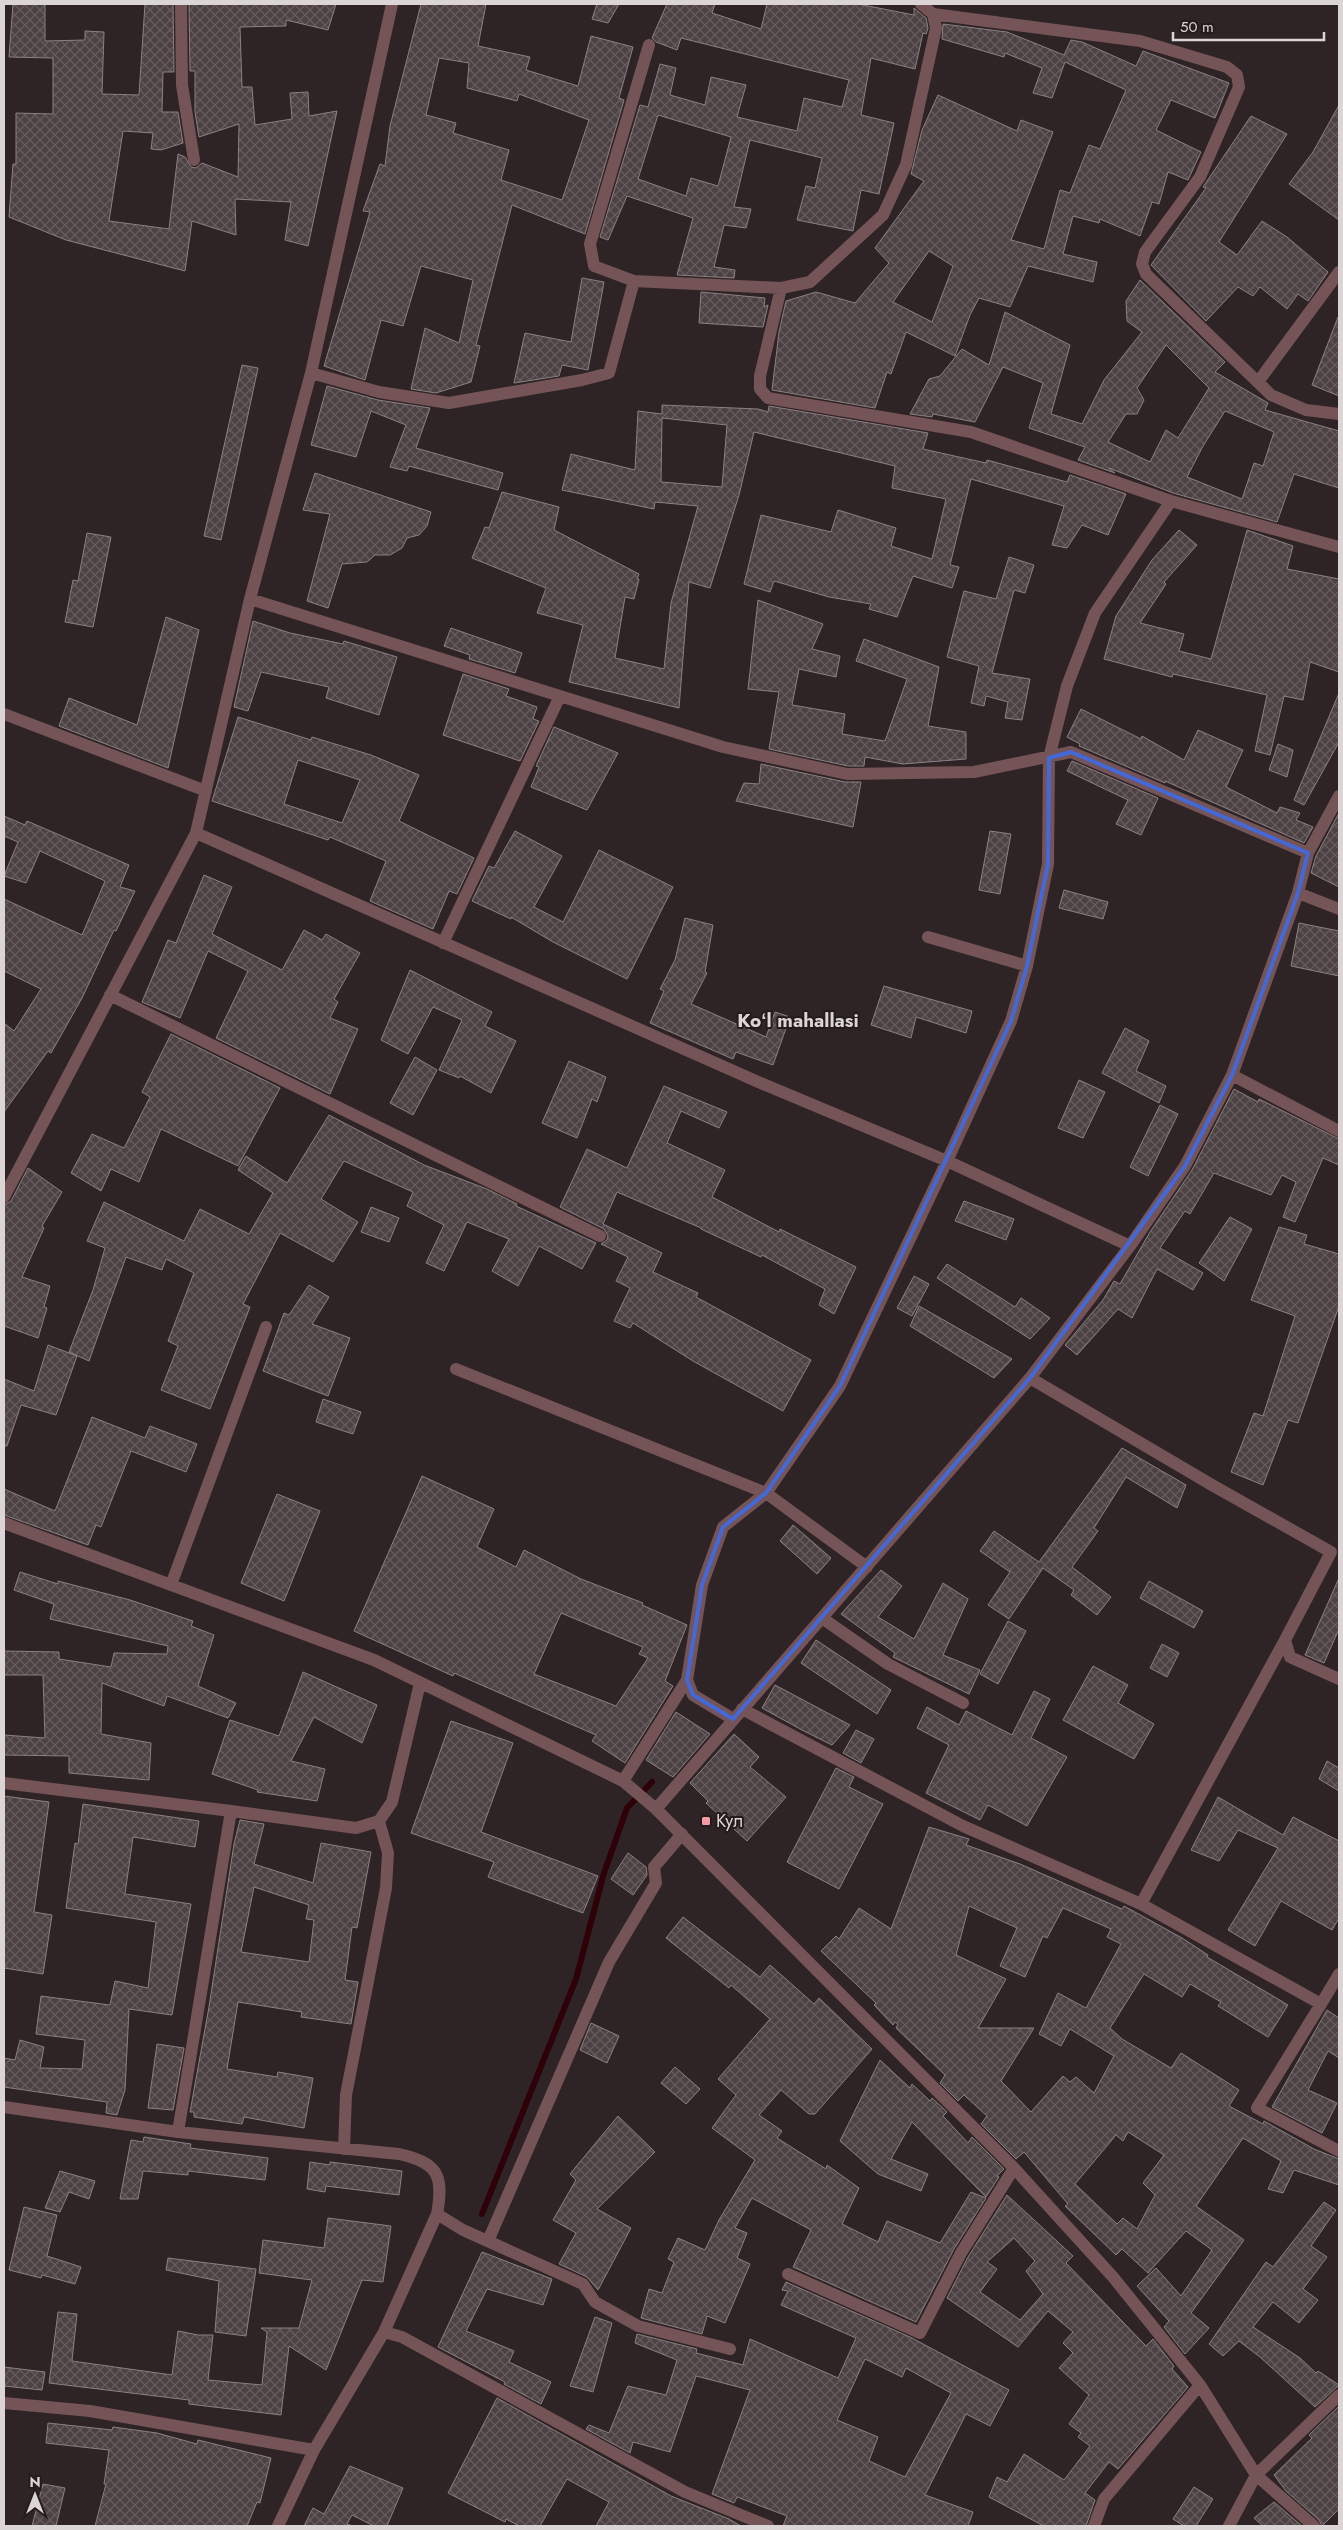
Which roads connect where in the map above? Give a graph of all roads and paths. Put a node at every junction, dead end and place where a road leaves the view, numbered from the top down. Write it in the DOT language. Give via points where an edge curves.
graph roads {
  1 [pos="181,4"];
  2 [pos="392,4"];
  3 [pos="921,4"];
  4 [pos="933,14"];
  5 [pos="649,45"];
  6 [pos="194,160"];
  7 [pos="1339,272"];
  8 [pos="634,281"];
  9 [pos="782,288"];
  10 [pos="311,372"];
  11 [pos="1258,382"];
  12 [pos="1339,414"];
  13 [pos="1171,501"];
  14 [pos="1339,547"];
  15 [pos="250,599"];
  16 [pos="560,696"];
  17 [pos="4,714"];
  18 [pos="1049,758"];
  19 [pos="206,791"];
  20 [pos="1339,796"];
  21 [pos="196,833"];
  22 [pos="1308,853"];
  23 [pos="1298,893"];
  24 [pos="1339,910"];
  25 [pos="928,936"];
  26 [pos="443,943"];
  27 [pos="1027,966"];
  28 [pos="110,995"];
  29 [pos="1232,1075"];
  30 [pos="1339,1130"];
  31 [pos="947,1161"];
  32 [pos="4,1197"];
  33 [pos="600,1236"];
  34 [pos="1130,1246"];
  35 [pos="266,1327"];
  36 [pos="456,1369"];
  37 [pos="1030,1378"];
  38 [pos="766,1493"];
  39 [pos="4,1523"];
  40 [pos="867,1567"];
  41 [pos="171,1585"];
  42 [pos="822,1618"];
  43 [pos="1285,1640"];
  44 [pos="1339,1679"];
  45 [pos="687,1680"];
  46 [pos="420,1683"];
  47 [pos="963,1703"];
  48 [pos="742,1709"];
  49 [pos="733,1720"];
  50 [pos="623,1782"];
  51 [pos="4,1783"];
  52 [pos="656,1809"];
  53 [pos="231,1811"];
  54 [pos="380,1821"];
  55 [pos="682,1834"];
  56 [pos="1142,1904"];
  57 [pos="1339,1974"];
  58 [pos="1322,2004"];
  59 [pos="4,2108"];
  60 [pos="178,2132"];
  61 [pos="344,2149"];
  62 [pos="1339,2151"];
  63 [pos="1014,2168"];
  64 [pos="437,2214"];
  65 [pos="488,2241"];
  66 [pos="788,2274"];
  67 [pos="384,2332"];
  68 [pos="730,2349"];
  69 [pos="1200,2385"];
  70 [pos="1339,2395"];
  71 [pos="4,2403"];
  72 [pos="314,2450"];
  73 [pos="1256,2475"];
  74 [pos="278,2526"];
  75 [pos="768,2526"];
  76 [pos="1094,2526"];
  77 [pos="1229,2526"];
  78 [pos="1314,2526"];
  1 -- 6 [label="street" via="182,85"];
  2 -- 10 [label="street"];
  3 -- 4 [label="street"];
  4 -- 9 [label="street" via="936,28 906,165 883,214 810,282"];
  4 -- 11 [label="street" via="1140,41 1227,67 1237,75 1239,87 1200,178 1145,252 1142,264 1146,274"];
  5 -- 8 [label="street" via="590,244 594,266"];
  7 -- 11 [label="street"];
  8 -- 9 [label="street"];
  8 -- 10 [label="street" via="609,373 449,403 379,392"];
  9 -- 13 [label="street" via="760,376 760,389 768,398 971,432"];
  10 -- 15 [label="street"];
  11 -- 12 [label="street" via="1271,396 1306,410"];
  13 -- 14 [label="street"];
  13 -- 18 [label="street" via="1095,613 1067,686"];
  15 -- 16 [label="street"];
  15 -- 19 [label="street"];
  16 -- 18 [label="street" via="723,747 847,774 974,772"];
  16 -- 26 [label="street"];
  17 -- 19 [label="street"];
  18 -- 22 [label="street" via="1071,752"];
  18 -- 27 [label="street" via="1048,864"];
  19 -- 21 [label="street"];
  20 -- 22 [label="street"];
  21 -- 26 [label="street"];
  21 -- 28 [label="street"];
  22 -- 23 [label="street"];
  23 -- 24 [label="street"];
  23 -- 29 [label="street"];
  25 -- 27 [label="street"];
  26 -- 31 [label="street"];
  27 -- 31 [label="street" via="1011,1021"];
  28 -- 32 [label="street"];
  28 -- 33 [label="street"];
  29 -- 30 [label="street"];
  29 -- 34 [label="street" via="1185,1166"];
  31 -- 34 [label="street"];
  31 -- 38 [label="street" via="840,1386"];
  34 -- 37 [label="street"];
  35 -- 41 [label="street"];
  36 -- 38 [label="street"];
  37 -- 40 [label="street"];
  37 -- 43 [label="street" via="1331,1552"];
  38 -- 40 [label="street"];
  38 -- 45 [label="street" via="723,1527 702,1585"];
  39 -- 41 [label="street"];
  40 -- 42 [label="street"];
  41 -- 46 [label="street" via="374,1660"];
  42 -- 47 [label="street" via="888,1664"];
  42 -- 48 [label="street"];
  43 -- 44 [label="street" via="1290,1657"];
  43 -- 56 [label="street"];
  45 -- 49 [label="street" via="693,1695"];
  45 -- 50 [label="street"];
  46 -- 50 [label="street"];
  46 -- 54 [label="street" via="392,1802"];
  48 -- 49 [label="street"];
  48 -- 56 [label="street" via="963,1826"];
  49 -- 52 [label="street"];
  50 -- 52 [label="street"];
  51 -- 53 [label="street"];
  52 -- 55 [label="street"];
  53 -- 54 [label="street" via="356,1828"];
  53 -- 60 [label="street"];
  54 -- 61 [label="street" via="388,1853 386,1888 346,2095"];
  55 -- 63 [label="street"];
  55 -- 65 [label="street" via="654,1867 656,1883 609,1962"];
  56 -- 58 [label="street"];
  57 -- 58 [label="street"];
  58 -- 62 [label="street" via="1257,2108"];
  59 -- 60 [label="street"];
  60 -- 61 [label="street"];
  61 -- 64 [label="street" via="422,2159 436,2171 441,2194"];
  63 -- 66 [label="street" via="961,2253 920,2333"];
  63 -- 69 [label="street" via="1113,2277"];
  64 -- 65 [label="street"];
  64 -- 67 [label="street"];
  65 -- 68 [label="street" via="583,2284 595,2302 638,2326"];
  67 -- 72 [label="street"];
  67 -- 75 [label="street" via="402,2337 685,2492"];
  69 -- 73 [label="street"];
  69 -- 76 [label="street" via="1104,2499"];
  70 -- 73 [label="street"];
  71 -- 72 [label="street" via="90,2411"];
  72 -- 74 [label="street"];
  73 -- 77 [label="street"];
  73 -- 78 [label="street"];
}
